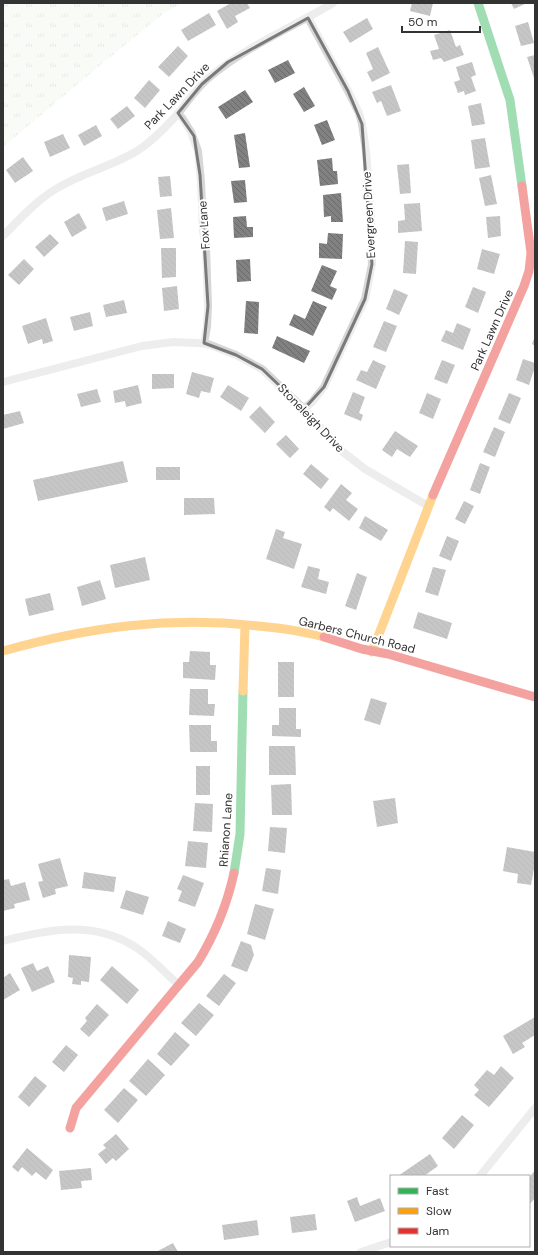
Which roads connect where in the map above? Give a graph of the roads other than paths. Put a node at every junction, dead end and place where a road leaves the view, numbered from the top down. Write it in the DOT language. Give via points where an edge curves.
graph roads {
  1 [pos="333,3"];
  2 [pos="478,3"];
  3 [pos="308,18"];
  4 [pos="178,113"];
  5 [pos="3,236"];
  6 [pos="204,343"];
  7 [pos="3,382"];
  8 [pos="304,409"];
  9 [pos="428,506"];
  10 [pos="245,625"];
  11 [pos="3,651"];
  12 [pos="372,652"];
  13 [pos="535,696"];
  14 [pos="3,940"];
  15 [pos="179,985"];
  16 [pos="535,1108"];
  17 [pos="70,1128"];
  18 [pos="481,1175"];
  19 [pos="390,1242"];
  20 [pos="361,1252"];
  1 -- 3 [label="street, Park Lawn Drive"];
  2 -- 9 [label="street, Park Lawn Drive" via="510,100 531,253 530,271"];
  3 -- 4 [label="street, Park Lawn Drive" via="220,68 202,84"];
  3 -- 8 [label="street, Evergreen Drive" via="348,91 362,124 366,151 372,264 365,299 324,387"];
  4 -- 5 [label="street, Park Lawn Drive" via="137,151 71,180 48,194"];
  4 -- 6 [label="street, Fox Lane" via="194,136 198,151 208,306"];
  6 -- 7 [label="street, Stoneleigh Drive" via="165,342 142,346"];
  6 -- 8 [label="street, Stoneleigh Drive" via="232,353 262,369"];
  8 -- 9 [label="street, Stoneleigh Drive" via="338,449 365,469"];
  9 -- 12 [label="street, Park Lawn Drive"];
  10 -- 11 [label="street, Garbers Church Road" via="201,622 130,625 77,633"];
  10 -- 12 [label="street, Garbers Church Road" via="320,636"];
  10 -- 15 [label="street, Rhianon Lane" via="237,864 229,896 214,933 198,962"];
  12 -- 13 [label="street, Garbers Church Road" via="388,654"];
  14 -- 15 [label="street" via="62,929 100,932 137,948"];
  15 -- 17 [label="street, Rhianon Lane" via="76,1108"];
  16 -- 18 [label="street"];
  19 -- 20 [label="street"];
}
